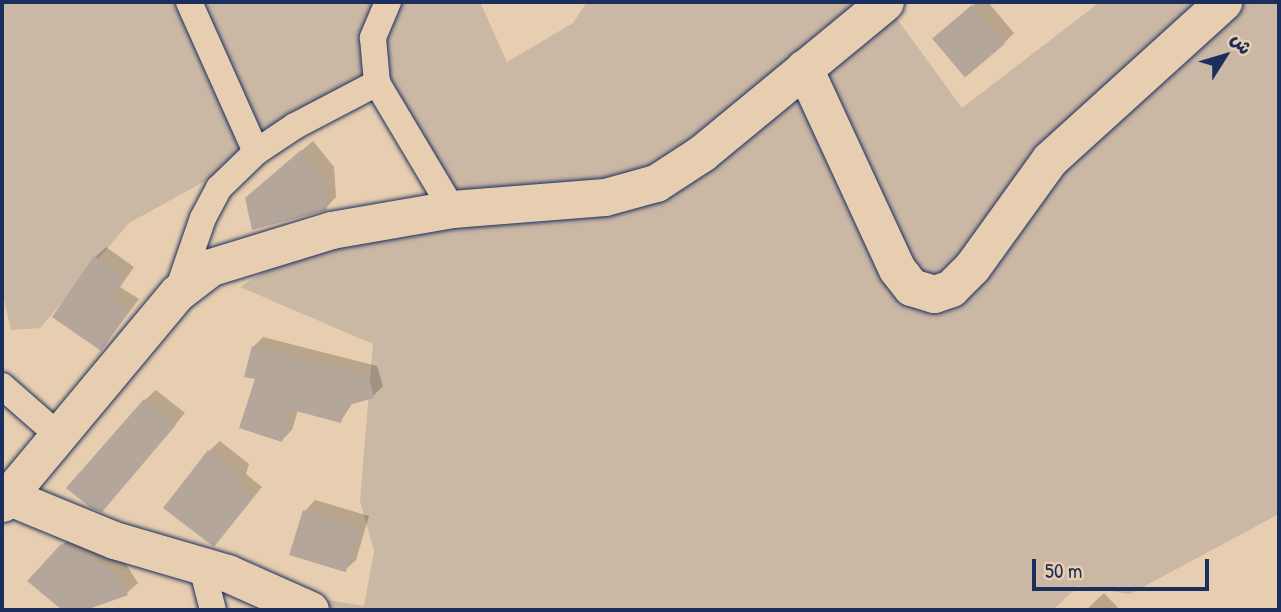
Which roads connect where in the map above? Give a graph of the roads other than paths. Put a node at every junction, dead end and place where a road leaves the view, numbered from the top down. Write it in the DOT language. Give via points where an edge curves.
graph roads {
  1 [pos="189,2"];
  2 [pos="388,2"];
  3 [pos="885,2"];
  4 [pos="1223,2"];
  5 [pos="804,68"];
  6 [pos="377,83"];
  7 [pos="256,152"];
  8 [pos="452,209"];
  9 [pos="177,293"];
  10 [pos="2,386"];
  11 [pos="58,435"];
  12 [pos="5,499"];
  13 [pos="202,567"];
  14 [pos="214,610"];
  15 [pos="310,610"];
  1 -- 7 [label="street"];
  2 -- 6 [label="street" via="373,38"];
  3 -- 5 [label="street"];
  4 -- 5 [label="street" via="1049,159 972,267 951,288 934,294 911,287 897,269"];
  5 -- 8 [label="street" via="702,153 656,183 605,197"];
  6 -- 7 [label="street" via="340,100"];
  6 -- 8 [label="street"];
  7 -- 9 [label="street" via="219,188 203,218"];
  8 -- 9 [label="street" via="331,230 252,251 211,267"];
  9 -- 11 [label="street"];
  10 -- 11 [label="street"];
  11 -- 12 [label="street"];
  12 -- 13 [label="street"];
  13 -- 14 [label="street"];
  13 -- 15 [label="street" via="257,584"];
}
